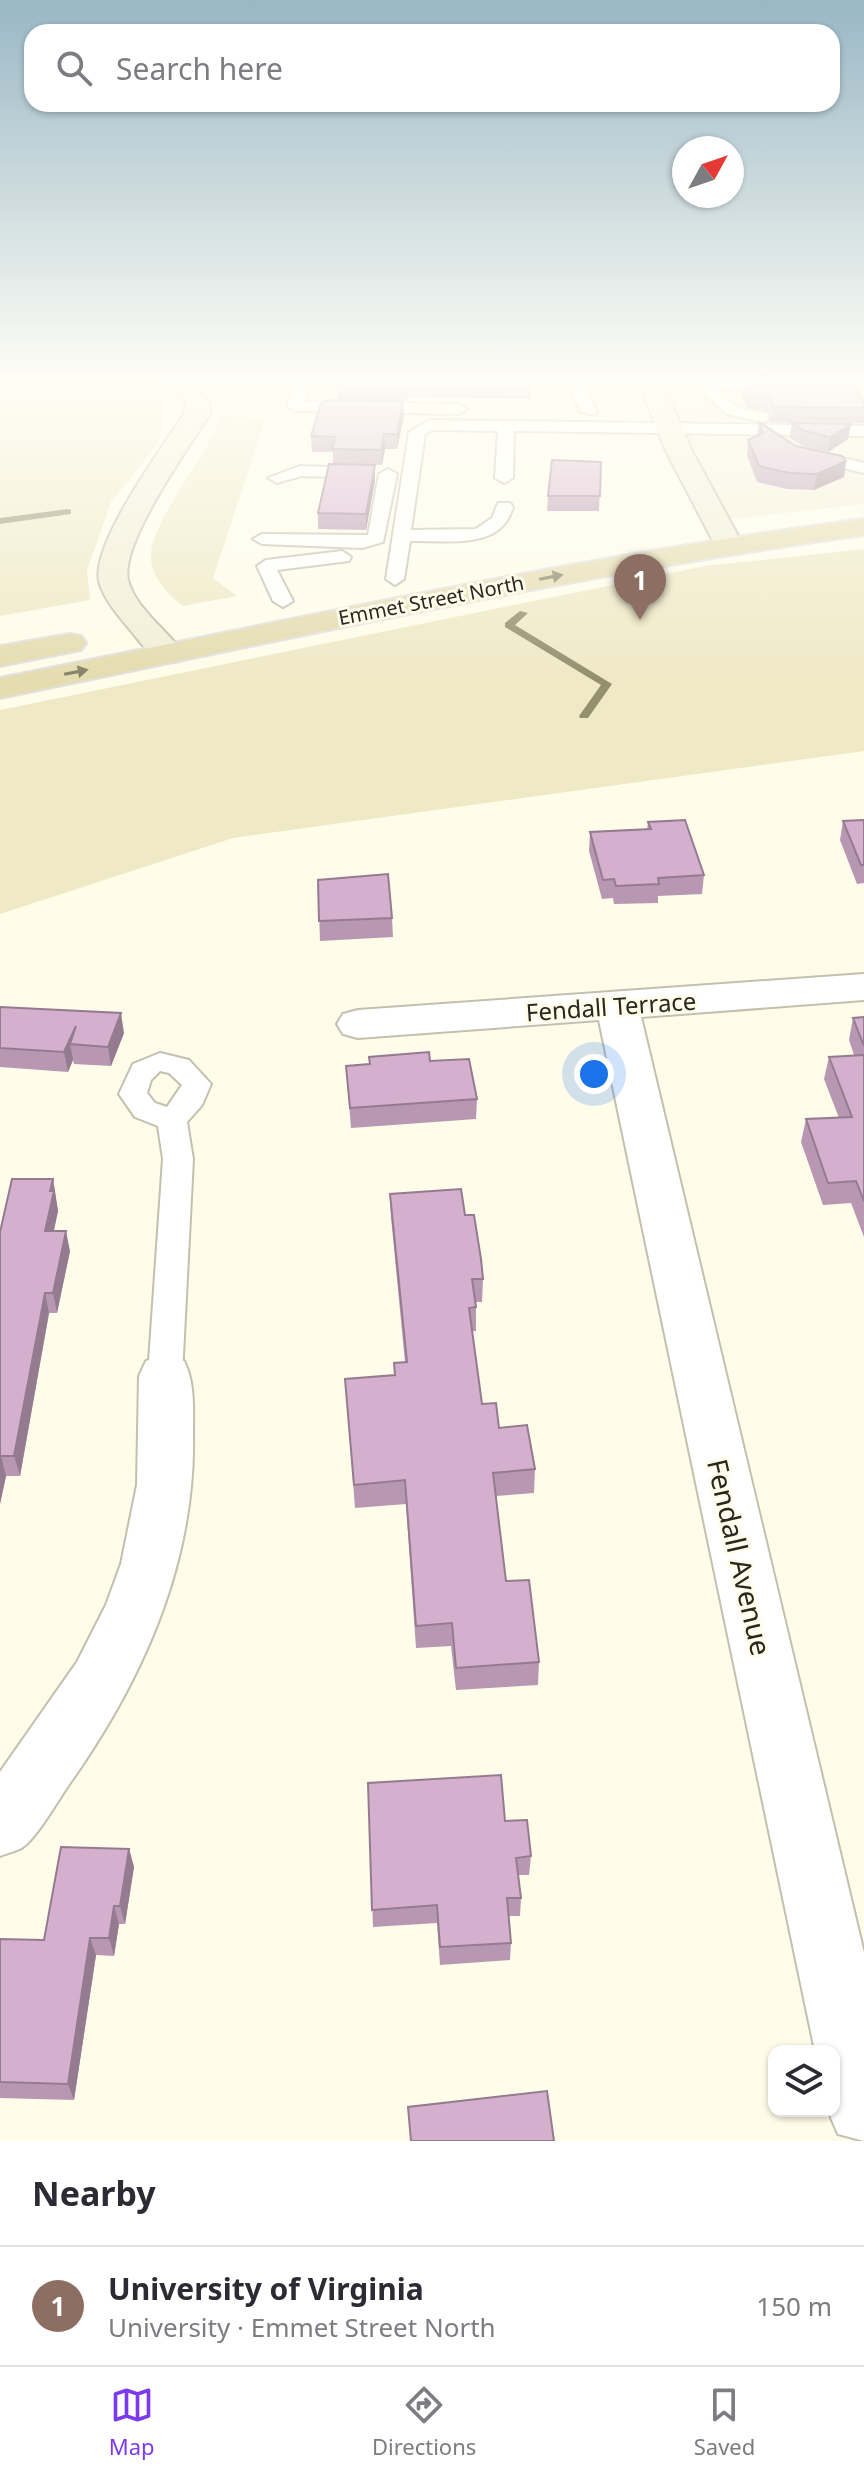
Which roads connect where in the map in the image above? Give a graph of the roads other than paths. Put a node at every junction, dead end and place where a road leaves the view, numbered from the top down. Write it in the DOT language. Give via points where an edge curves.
graph roads {
  1 [pos="158,479"];
  2 [pos="387,479"];
  3 [pos="411,479"];
  4 [pos="695,479"];
  5 [pos="864,503"];
  6 [pos="504,507"];
  7 [pos="864,527"];
  8 [pos="723,533"];
  9 [pos="401,536"];
  10 [pos="262,539"];
  11 [pos="386,573"];
  12 [pos="297,598"];
  13 [pos="252,607"];
  14 [pos="175,623"];
  15 [pos="120,633"];
  16 [pos="168,654"];
  17 [pos="0,656"];
  18 [pos="0,688"];
  19 [pos="864,987"];
  20 [pos="617,1005"];
  21 [pos="358,1024"];
  22 [pos="172,1120"];
  23 [pos="165,1376"];
  24 [pos="0,1824"];
  25 [pos="864,2108"];
  1 -- 15 [label="street" via="118,545 113,578"];
  2 -- 10 [label="lane" via="377,538 362,543"];
  3 -- 9 [label="lane"];
  4 -- 8 [label="street"];
  5 -- 8 [label="main road, Emmet Street North"];
  6 -- 9 [label="lane" via="500,521 480,534"];
  7 -- 8 [label="main road, Emmet Street North"];
  8 -- 11 [label="main road, Emmet Street North"];
  16 -- 8 [label="main road, Emmet Street North, one-way" via="589,569"];
  9 -- 11 [label="lane"];
  11 -- 12 [label="lane" via="334,557 263,563"];
  12 -- 13 [label="main road"];
  14 -- 15 [label="main road"];
  15 -- 16 [label="street"];
  15 -- 17 [label="main road"];
  18 -- 16 [label="main road, Emmet Street North, one-way"];
  19 -- 20 [label="street, Fendall Terrace"];
  20 -- 21 [label="street, Fendall Terrace"];
  20 -- 25 [label="street, Fendall Avenue"];
  22 -- 23 [label="lane" via="178,1159"];
  23 -- 24 [label="street" via="167,1435 160,1520 143,1586 114,1655 64,1743"];
}
